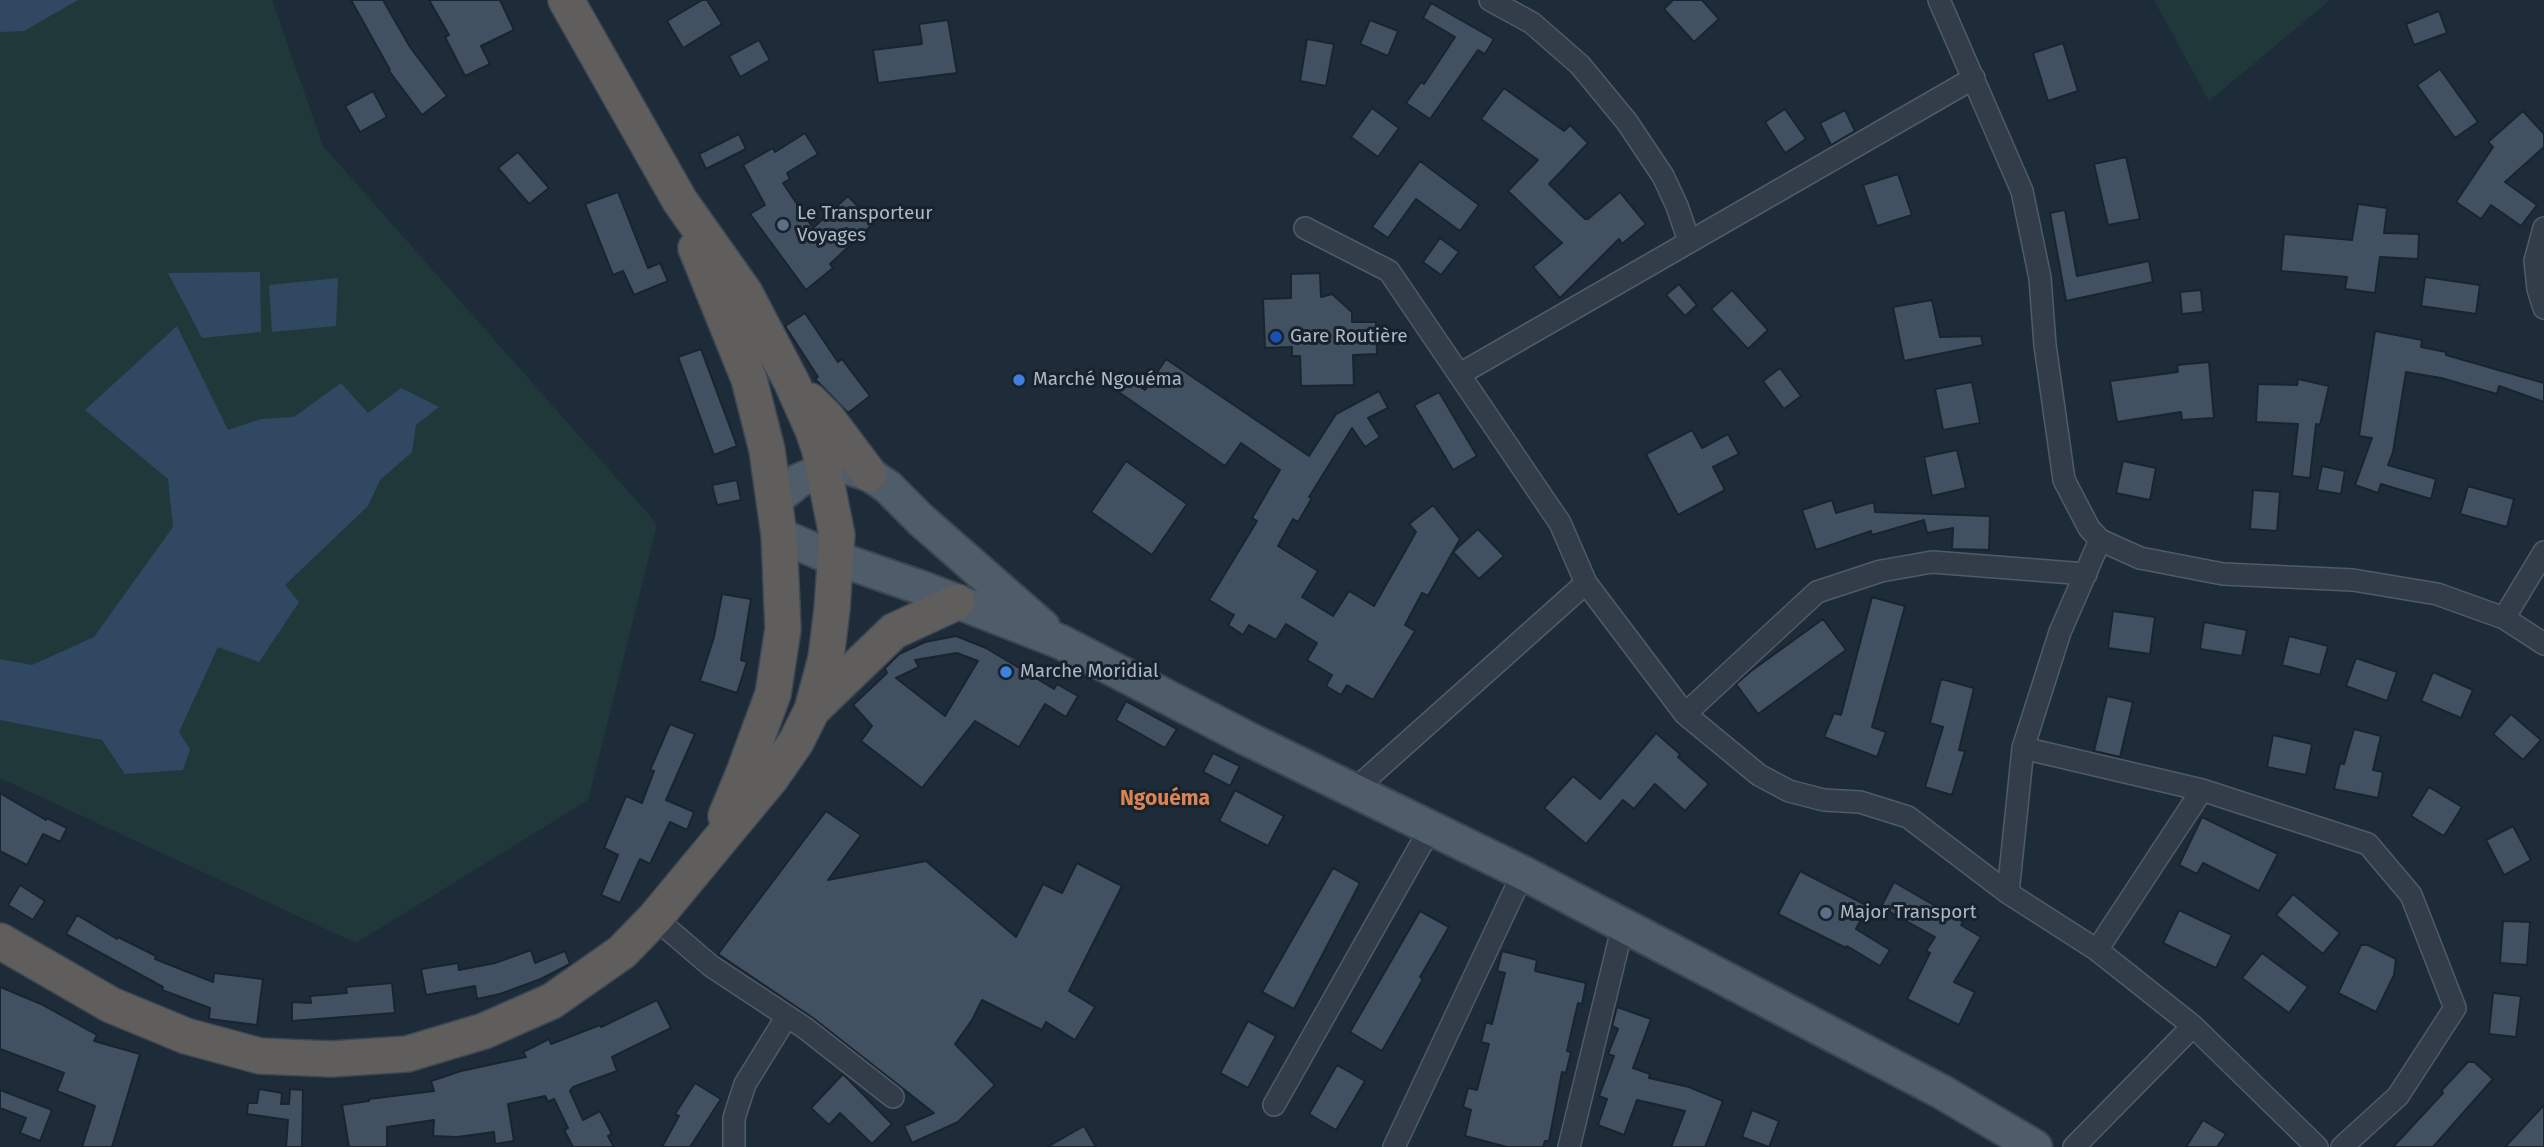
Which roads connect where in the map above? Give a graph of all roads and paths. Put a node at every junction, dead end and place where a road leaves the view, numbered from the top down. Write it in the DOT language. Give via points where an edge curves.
graph roads {
  1 [pos="566,0"];
  2 [pos="1490,0"];
  3 [pos="1939,0"];
  4 [pos="1974,78"];
  5 [pos="680,201"];
  6 [pos="1305,228"];
  7 [pos="2544,228"];
  8 [pos="1689,242"];
  9 [pos="2544,308"];
  10 [pos="1460,374"];
  11 [pos="792,383"];
  12 [pos="824,470"];
  13 [pos="869,474"];
  14 [pos="775,500"];
  15 [pos="779,535"];
  16 [pos="2100,540"];
  17 [pos="2544,552"];
  18 [pos="836,559"];
  19 [pos="2086,574"];
  20 [pos="1586,583"];
  21 [pos="957,601"];
  22 [pos="2504,618"];
  23 [pos="1060,642"];
  24 [pos="2544,644"];
  25 [pos="812,710"];
  26 [pos="1685,715"];
  27 [pos="2023,748"];
  28 [pos="1354,790"];
  29 [pos="2202,790"];
  30 [pos="1431,827"];
  31 [pos="711,848"];
  32 [pos="1523,873"];
  33 [pos="2008,894"];
  34 [pos="655,918"];
  35 [pos="1623,925"];
  36 [pos="0,941"];
  37 [pos="2097,950"];
  38 [pos="787,1016"];
  39 [pos="2193,1026"];
  40 [pos="893,1097"];
  41 [pos="1274,1105"];
  42 [pos="734,1147"];
  43 [pos="1394,1147"];
  44 [pos="1569,1147"];
  45 [pos="2035,1147"];
  46 [pos="2074,1147"];
  47 [pos="2317,1147"];
  48 [pos="2342,1147"];
  1 -- 5 [label="highway"];
  2 -- 8 [label="street" via="1532,23 1580,65 1627,122 1663,176"];
  3 -- 4 [label="street"];
  4 -- 8 [label="street"];
  4 -- 16 [label="street" via="2022,191 2040,278 2064,480"];
  5 -- 11 [label="highway" via="745,293"];
  5 -- 14 [label="highway" via="749,379"];
  6 -- 10 [label="street" via="1389,271"];
  7 -- 9 [label="street" via="2535,261"];
  8 -- 10 [label="street"];
  10 -- 20 [label="street" via="1560,523"];
  11 -- 12 [label="highway"];
  11 -- 13 [label="highway" via="827,418"];
  12 -- 13 [label="main road" via="846,467"];
  12 -- 14 [label="main road" via="798,481"];
  12 -- 18 [label="highway" via="837,535"];
  13 -- 23 [label="main road"];
  14 -- 15 [label="highway"];
  15 -- 18 [label="main road"];
  15 -- 31 [label="highway" via="783,629 773,694"];
  16 -- 19 [label="street"];
  16 -- 22 [label="street" via="2140,558 2223,574 2353,580 2437,594"];
  17 -- 22 [label="street"];
  18 -- 21 [label="main road"];
  18 -- 25 [label="highway" via="826,658"];
  19 -- 26 [label="street" via="1932,562 1881,571 1817,592"];
  19 -- 27 [label="street" via="2060,632"];
  20 -- 26 [label="street"];
  20 -- 28 [label="street"];
  21 -- 23 [label="main road"];
  21 -- 25 [label="highway" via="894,631"];
  22 -- 24 [label="street"];
  23 -- 28 [label="main road"];
  25 -- 31 [label="highway" via="771,778"];
  26 -- 33 [label="street" via="1759,775 1789,791 1824,800 1860,802 1908,817"];
  27 -- 29 [label="street"];
  27 -- 33 [label="street"];
  28 -- 30 [label="main road"];
  29 -- 37 [label="street"];
  29 -- 48 [label="street" via="2368,844 2411,895 2455,1008 2398,1096"];
  30 -- 32 [label="main road"];
  30 -- 41 [label="street"];
  31 -- 34 [label="highway"];
  32 -- 35 [label="main road"];
  32 -- 43 [label="street"];
  33 -- 37 [label="street"];
  34 -- 36 [label="highway" via="622,952 552,1001 495,1026 407,1054 331,1059 260,1056 186,1036 111,1004"];
  34 -- 38 [label="street" via="711,966"];
  35 -- 44 [label="street"];
  35 -- 45 [label="main road" via="1942,1092"];
  37 -- 39 [label="street"];
  38 -- 40 [label="street"];
  38 -- 42 [label="street" via="745,1084 734,1118"];
  39 -- 46 [label="street"];
  39 -- 47 [label="street"];
}
